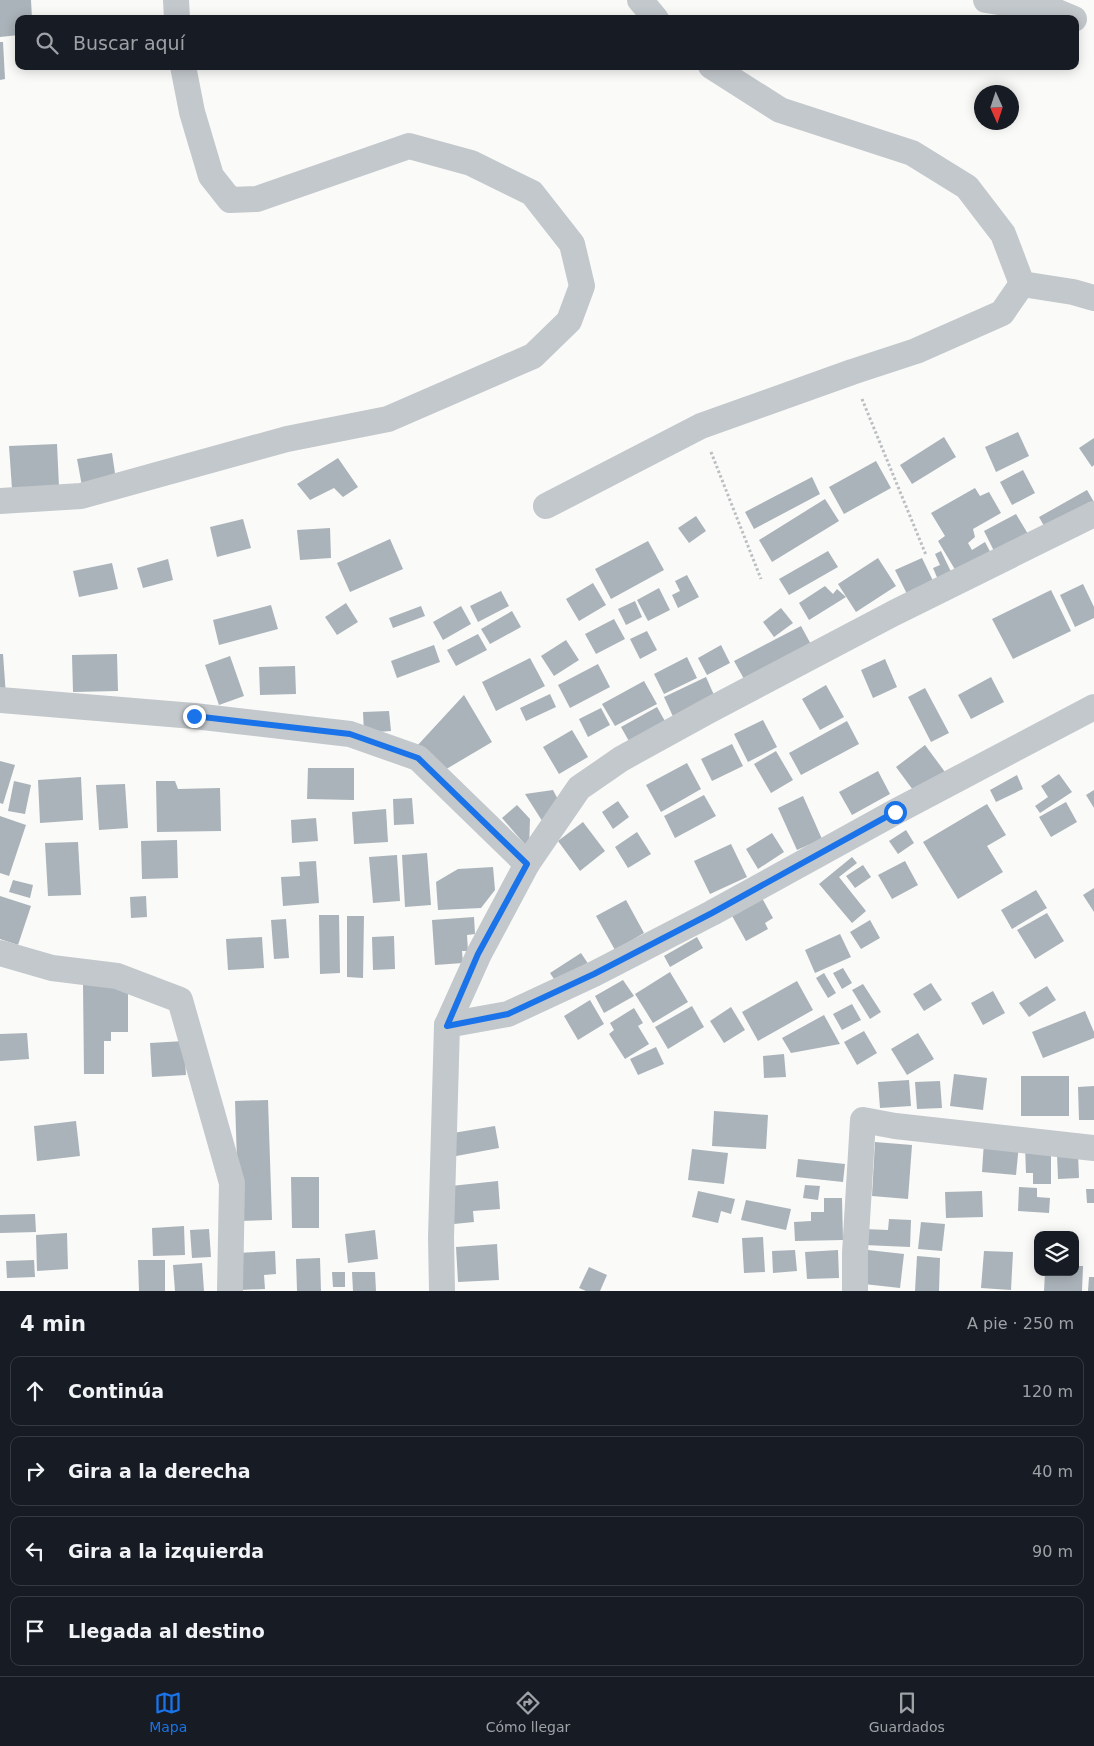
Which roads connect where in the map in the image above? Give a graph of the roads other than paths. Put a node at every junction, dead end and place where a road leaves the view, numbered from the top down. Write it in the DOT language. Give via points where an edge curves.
graph roads {
  1 [pos="176,0"];
  2 [pos="640,0"];
  3 [pos="986,0"];
  4 [pos="177,15"];
  5 [pos="653,15"];
  6 [pos="1064,15"];
  7 [pos="1079,20"];
  8 [pos="1094,26"];
  9 [pos="184,70"];
  10 [pos="717,70"];
  11 [pos="1022,284"];
  12 [pos="1094,298"];
  13 [pos="0,501"];
  14 [pos="546,506"];
  15 [pos="1094,514"];
  16 [pos="0,700"];
  17 [pos="1094,707"];
  18 [pos="527,864"];
  19 [pos="0,953"];
  20 [pos="447,1026"];
  21 [pos="1094,1148"];
  22 [pos="230,1291"];
  23 [pos="442,1291"];
  24 [pos="856,1291"];
  1 -- 4 [label="street"];
  2 -- 5 [label="street"];
  3 -- 6 [label="street"];
  7 -- 8 [label="street"];
  9 -- 13 [label="street" via="211,176 230,200 257,199 409,146 470,163 532,192 572,244 582,286 569,322 533,356 388,420 287,439 81,496"];
  10 -- 11 [label="street" via="780,110 912,153 967,187 1003,234"];
  11 -- 12 [label="street"];
  11 -- 14 [label="street" via="1002,313 916,351 701,426"];
  15 -- 18 [label="street" via="894,613 621,759 580,788"];
  16 -- 18 [label="street" via="194,716 350,734 418,758"];
  17 -- 20 [label="street" via="594,974 508,1014"];
  18 -- 20 [label="street" via="478,954"];
  19 -- 22 [label="street" via="52,968 117,976 180,1000 232,1183"];
  20 -- 23 [label="street"];
  21 -- 24 [label="street" via="863,1120 855,1254"];
}
